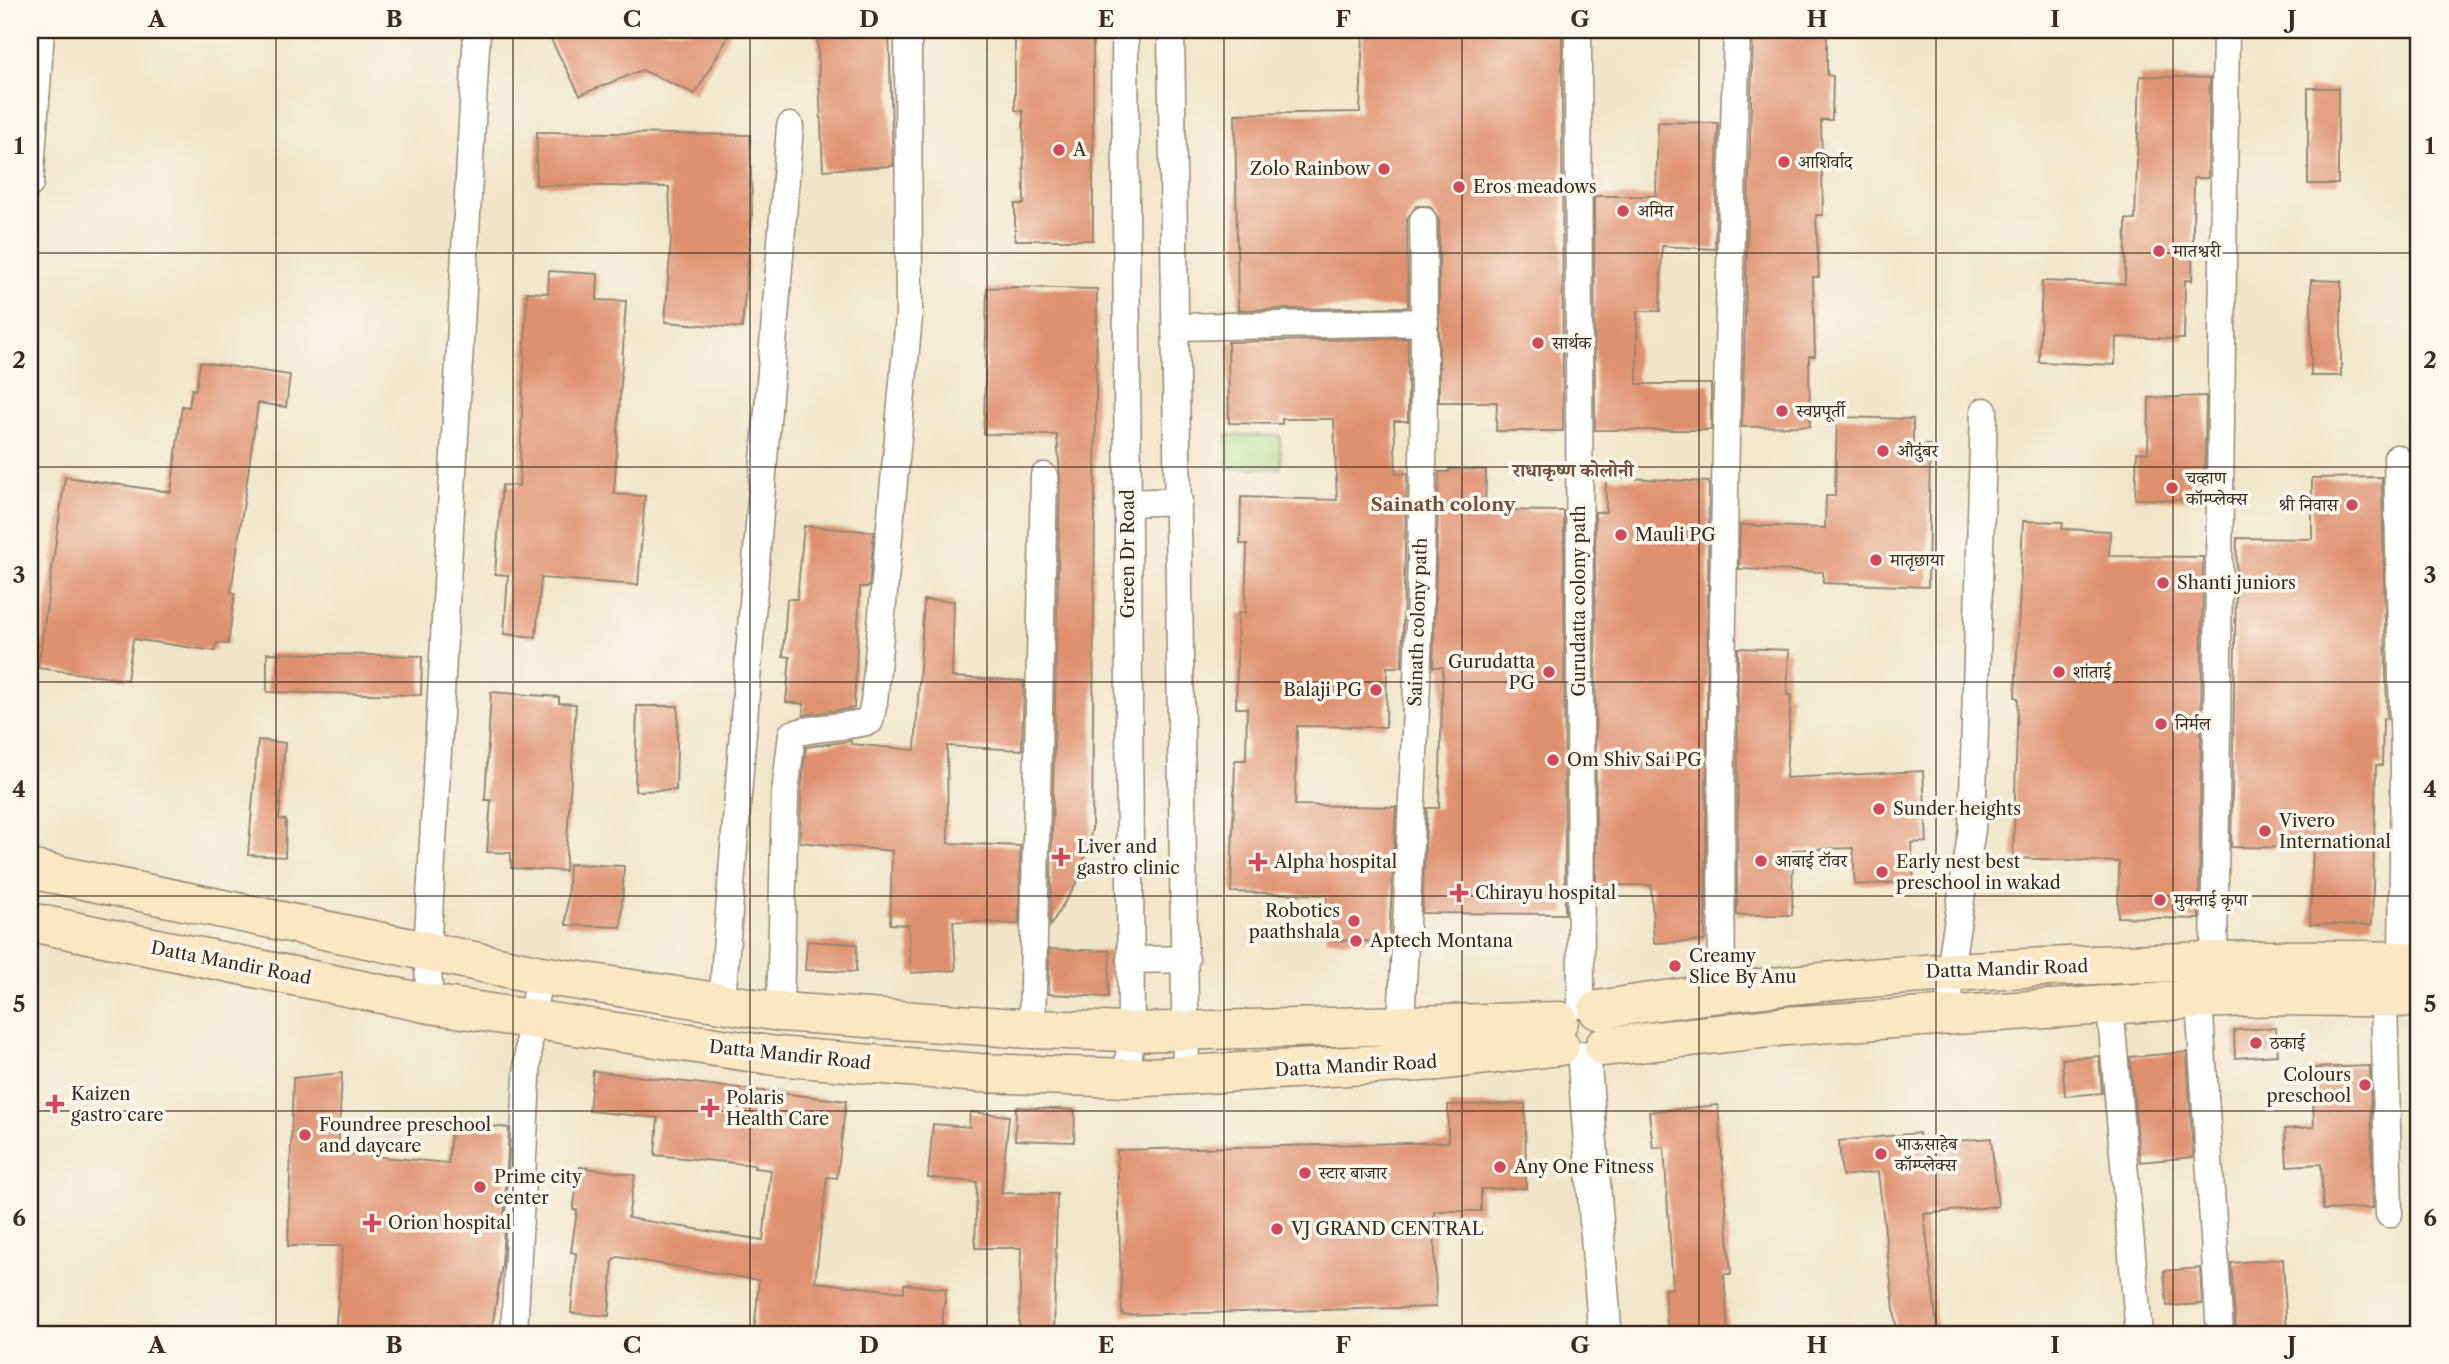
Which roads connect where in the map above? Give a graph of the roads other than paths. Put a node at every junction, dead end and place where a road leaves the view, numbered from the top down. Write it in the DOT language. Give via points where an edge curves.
graph roads {
  1 [pos="41,30"];
  2 [pos="477,30"];
  3 [pos="908,30"];
  4 [pos="1125,30"];
  5 [pos="1171,30"];
  6 [pos="1578,30"];
  7 [pos="1737,30"];
  8 [pos="2226,30"];
  9 [pos="790,126"];
  10 [pos="30,184"];
  11 [pos="1423,220"];
  12 [pos="1425,322"];
  13 [pos="1176,327"];
  14 [pos="1984,411"];
  15 [pos="2397,457"];
  16 [pos="1044,476"];
  17 [pos="1179,501"];
  18 [pos="1128,503"];
  19 [pos="30,869"];
  20 [pos="30,922"];
  21 [pos="427,953"];
  22 [pos="1186,959"];
  23 [pos="1130,960"];
  24 [pos="2214,961"];
  25 [pos="2410,961"];
  26 [pos="1950,970"];
  27 [pos="541,975"];
  28 [pos="1722,990"];
  29 [pos="2407,998"];
  30 [pos="2200,999"];
  31 [pos="722,1002"];
  32 [pos="430,1003"];
  33 [pos="2110,1006"];
  34 [pos="2419,1010"];
  35 [pos="780,1012"];
  36 [pos="1949,1017"];
  37 [pos="530,1020"];
  38 [pos="1401,1023"];
  39 [pos="1032,1029"];
  40 [pos="1581,1031"];
  41 [pos="1130,1032"];
  42 [pos="1187,1032"];
  43 [pos="1186,1075"];
  44 [pos="1127,1078"];
  45 [pos="2389,1214"];
  46 [pos="514,1334"];
  47 [pos="1605,1334"];
  48 [pos="2139,1334"];
  49 [pos="2220,1334"];
  1 -- 10 [label="street"];
  2 -- 21 [label="street"];
  3 -- 35 [label="street" via="909,316 874,702 870,721 792,734 785,793"];
  4 -- 18 [label="street, Green Dr Road"];
  5 -- 13 [label="street"];
  6 -- 40 [label="street, Gurudatta colony path"];
  7 -- 28 [label="street" via="1720,777"];
  8 -- 24 [label="street"];
  9 -- 31 [label="street"];
  11 -- 12 [label="street, Sainath colony path"];
  12 -- 13 [label="street"];
  12 -- 38 [label="street, Sainath colony path"];
  13 -- 17 [label="street"];
  14 -- 26 [label="street" via="1972,829"];
  15 -- 25 [label="street"];
  16 -- 39 [label="street"];
  17 -- 18 [label="street"];
  17 -- 22 [label="street"];
  18 -- 23 [label="street, Green Dr Road"];
  19 -- 21 [label="main road, Datta Mandir Road"];
  20 -- 32 [label="main road, Datta Mandir Road"];
  21 -- 27 [label="main road, Datta Mandir Road"];
  21 -- 32 [label="street"];
  22 -- 23 [label="street"];
  22 -- 42 [label="street"];
  23 -- 41 [label="street, Green Dr Road"];
  24 -- 25 [label="main road, Datta Mandir Road"];
  24 -- 26 [label="main road, Datta Mandir Road"];
  26 -- 28 [label="main road, Datta Mandir Road"];
  26 -- 36 [label="street"];
  27 -- 31 [label="main road, Datta Mandir Road"];
  27 -- 37 [label="street"];
  28 -- 40 [label="main road, Datta Mandir Road"];
  29 -- 30 [label="main road, Datta Mandir Road"];
  29 -- 34 [label="street"];
  29 -- 45 [label="street"];
  30 -- 33 [label="main road, Datta Mandir Road"];
  30 -- 49 [label="street"];
  31 -- 35 [label="main road, Datta Mandir Road"];
  32 -- 37 [label="main road, Datta Mandir Road"];
  33 -- 36 [label="main road, Datta Mandir Road"];
  33 -- 48 [label="street"];
  35 -- 39 [label="main road, Datta Mandir Road"];
  36 -- 40 [label="main road, Datta Mandir Road"];
  37 -- 44 [label="main road, Datta Mandir Road" via="776,1056 979,1073"];
  37 -- 46 [label="street"];
  38 -- 40 [label="main road, Datta Mandir Road"];
  38 -- 42 [label="main road, Datta Mandir Road"];
  39 -- 41 [label="main road, Datta Mandir Road"];
  40 -- 43 [label="main road, Datta Mandir Road" via="1439,1061"];
  40 -- 47 [label="street"];
  41 -- 42 [label="main road, Datta Mandir Road"];
  41 -- 44 [label="street, Green Dr Road"];
  42 -- 43 [label="street"];
  43 -- 44 [label="main road, Datta Mandir Road"];
}
